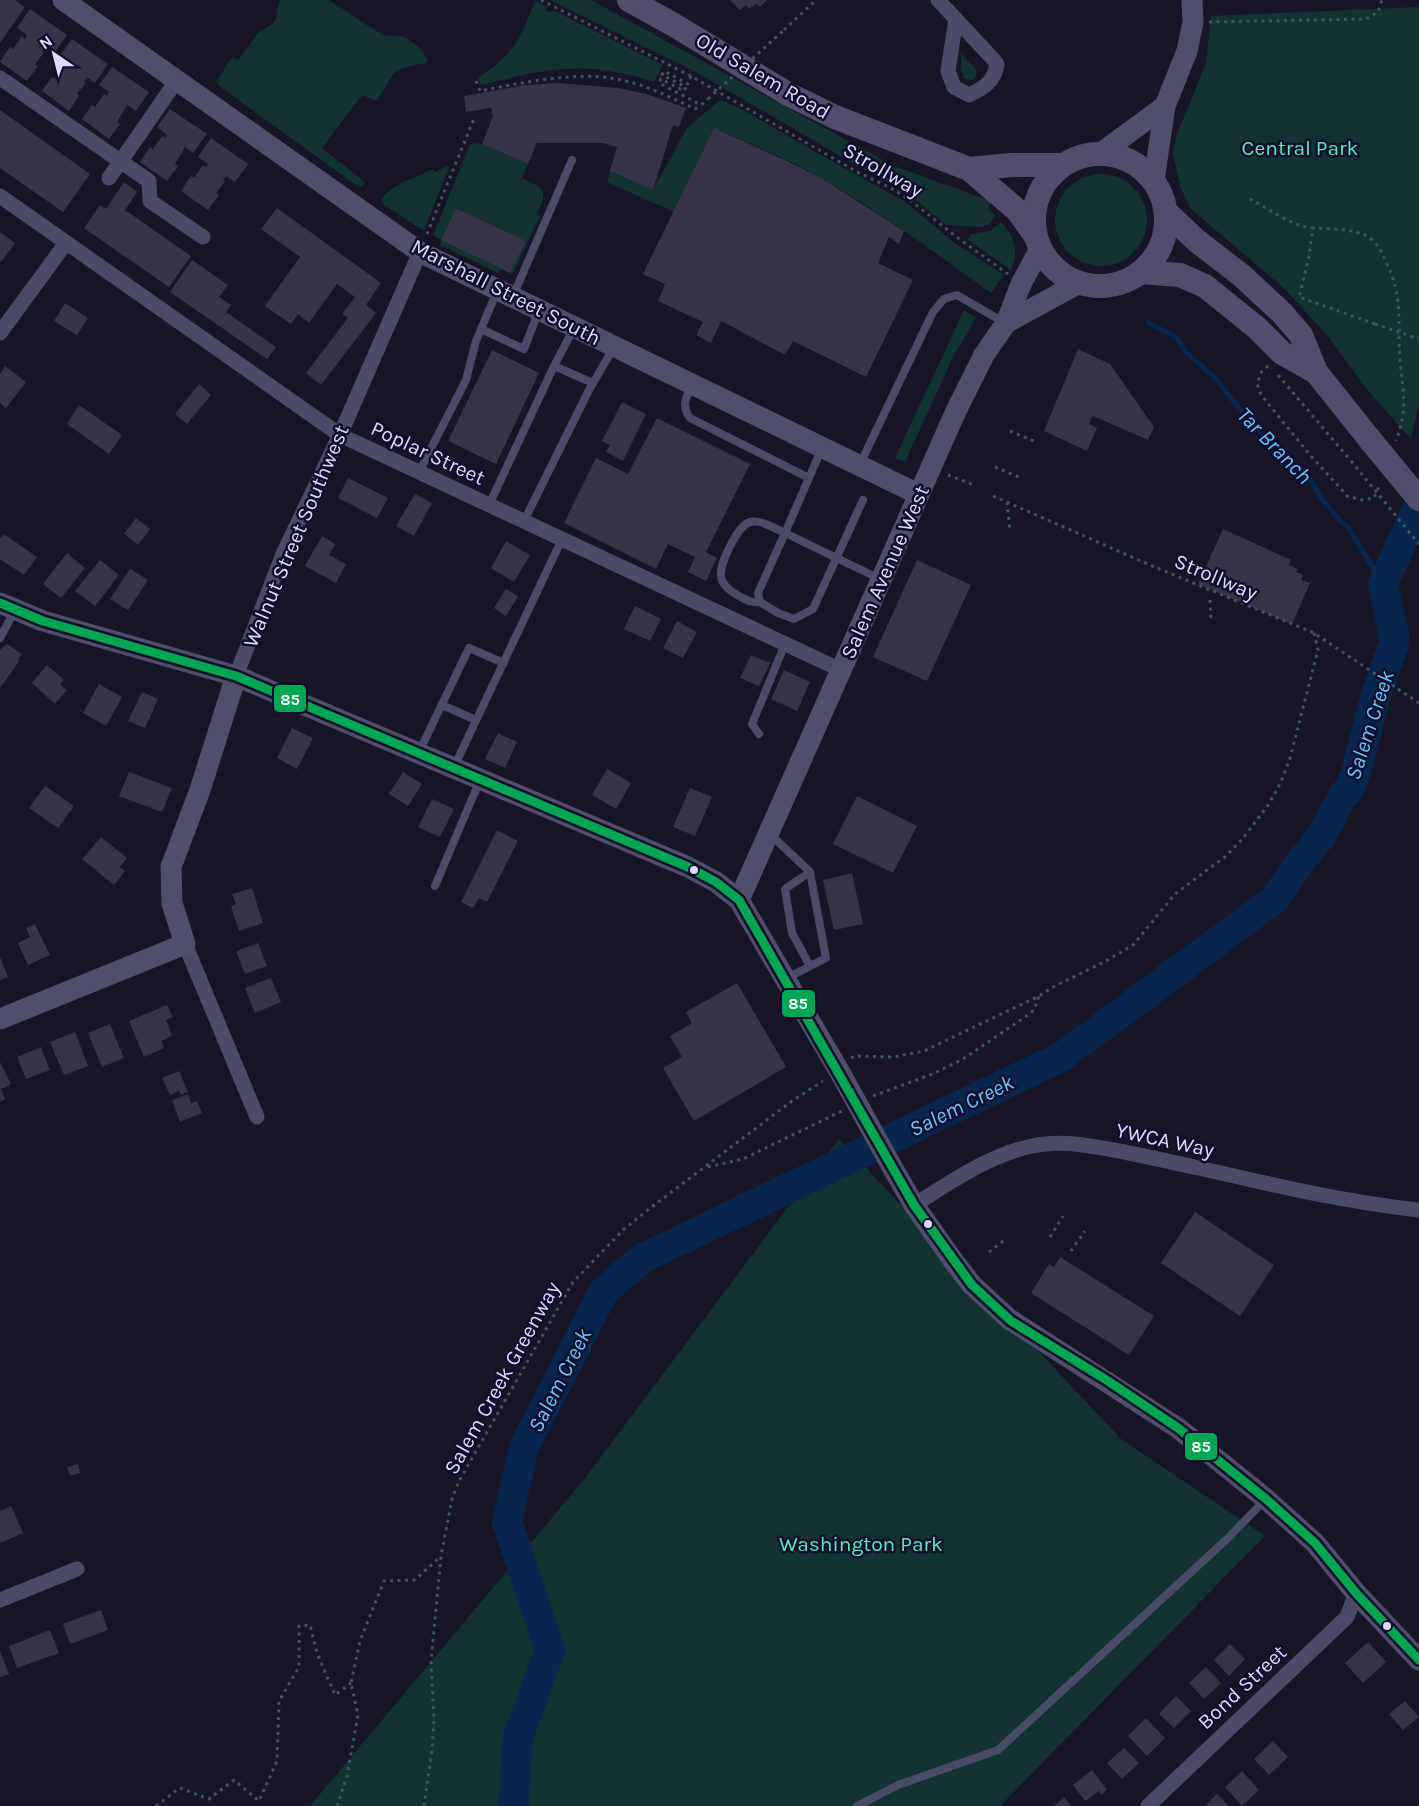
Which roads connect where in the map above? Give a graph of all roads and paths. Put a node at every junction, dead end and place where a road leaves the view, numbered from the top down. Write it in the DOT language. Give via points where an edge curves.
graph roads {
  1 [pos="63,0"];
  2 [pos="541,0"];
  3 [pos="629,0"];
  4 [pos="816,0"];
  5 [pos="938,0"];
  6 [pos="1192,0"];
  7 [pos="1382,0"];
  8 [pos="956,19"];
  9 [pos="1193,22"];
  10 [pos="691,76"];
  11 [pos="0,78"];
  12 [pos="177,80"];
  13 [pos="476,81"];
  14 [pos="701,105"];
  15 [pos="1165,106"];
  16 [pos="475,116"];
  17 [pos="1101,153"];
  18 [pos="572,160"];
  19 [pos="120,161"];
  20 [pos="1062,165"];
  21 [pos="969,169"];
  22 [pos="109,178"];
  23 [pos="1154,180"];
  24 [pos="0,196"];
  25 [pos="1250,199"];
  26 [pos="1166,212"];
  27 [pos="1313,228"];
  28 [pos="203,237"];
  29 [pos="1037,242"];
  30 [pos="66,243"];
  31 [pos="423,245"];
  32 [pos="1141,272"];
  33 [pos="1012,276"];
  34 [pos="1079,283"];
  35 [pos="505,293"];
  36 [pos="539,310"];
  37 [pos="1006,323"];
  38 [pos="574,327"];
  39 [pos="481,329"];
  40 [pos="0,333"];
  41 [pos="1419,339"];
  42 [pos="614,346"];
  43 [pos="1269,364"];
  44 [pos="554,366"];
  45 [pos="1316,372"];
  46 [pos="1277,373"];
  47 [pos="593,383"];
  48 [pos="691,384"];
  49 [pos="1010,431"];
  50 [pos="340,435"];
  51 [pos="1034,441"];
  52 [pos="1395,446"];
  53 [pos="822,448"];
  54 [pos="859,466"];
  55 [pos="994,467"];
  56 [pos="419,472"];
  57 [pos="1018,477"];
  58 [pos="1382,477"];
  59 [pos="809,478"];
  60 [pos="942,480"];
  61 [pos="974,485"];
  62 [pos="918,495"];
  63 [pos="993,496"];
  64 [pos="1419,499"];
  65 [pos="863,500"];
  66 [pos="1007,502"];
  67 [pos="489,505"];
  68 [pos="524,521"];
  69 [pos="1010,532"];
  70 [pos="785,533"];
  71 [pos="562,539"];
  72 [pos="1419,544"];
  73 [pos="837,558"];
  74 [pos="881,580"];
  75 [pos="1210,600"];
  76 [pos="760,602"];
  77 [pos="8,606"];
  78 [pos="1211,621"];
  79 [pos="1314,633"];
  80 [pos="0,638"];
  81 [pos="785,644"];
  82 [pos="504,663"];
  83 [pos="842,670"];
  84 [pos="236,676"];
  85 [pos="1418,702"];
  86 [pos="442,705"];
  87 [pos="476,720"];
  88 [pos="759,734"];
  89 [pos="419,754"];
  90 [pos="453,768"];
  91 [pos="480,780"];
  92 [pos="769,833"];
  93 [pos="810,872"];
  94 [pos="435,886"];
  95 [pos="740,900"];
  96 [pos="185,944"];
  97 [pos="810,966"];
  98 [pos="786,979"];
  99 [pos="1040,996"];
  100 [pos="0,1020"];
  101 [pos="840,1071"];
  102 [pos="911,1082"];
  103 [pos="257,1117"];
  104 [pos="805,1130"];
  105 [pos="706,1167"];
  106 [pos="914,1205"];
  107 [pos="1419,1210"];
  108 [pos="1063,1216"];
  109 [pos="1085,1231"];
  110 [pos="1050,1237"];
  111 [pos="1006,1239"];
  112 [pos="1071,1251"];
  113 [pos="989,1252"];
  114 [pos="1266,1499"];
  115 [pos="441,1556"];
  116 [pos="78,1569"];
  117 [pos="1356,1593"];
  118 [pos="0,1600"];
  119 [pos="1419,1660"];
  120 [pos="351,1683"];
  121 [pos="156,1806"];
  122 [pos="337,1806"];
  123 [pos="424,1806"];
  124 [pos="857,1806"];
  125 [pos="1148,1806"];
  1 -- 12 [label="street, Marshall Street South"];
  2 -- 10 [label="path, Strollway"];
  3 -- 21 [label="main road, Old Salem Road" via="825,113"];
  4 -- 14 [label="path, bridge"];
  5 -- 8 [label="street"];
  6 -- 9 [label="street"];
  7 -- 9 [label="path" via="1378,12 1366,19"];
  8 -- 8 [label="street" via="948,71 954,87 969,95 985,87 996,74 997,64"];
  9 -- 15 [label="street" via="1187,51"];
  10 -- 14 [label="path" via="688,84 664,71 662,75 687,87 684,91 661,80 659,83"];
  10 -- 33 [label="path, Strollway" via="891,188"];
  11 -- 19 [label="street"];
  12 -- 19 [label="street"];
  12 -- 31 [label="street, Marshall Street South"];
  13 -- 14 [label="path" via="480,91 585,76 618,79 695,109"];
  15 -- 17 [label="street"];
  15 -- 23 [label="street"];
  16 -- 31 [label="path"];
  17 -- 20 [label="main road" via="1081,156"];
  17 -- 23 [label="main road" via="1122,156"];
  18 -- 35 [label="lane"];
  19 -- 22 [label="street"];
  19 -- 28 [label="street" via="149,181 150,201"];
  20 -- 21 [label="main road, Old Salem Road"];
  20 -- 29 [label="main road" via="1047,178 1038,196 1033,215"];
  21 -- 29 [label="main road, Old Salem Road" via="1018,211"];
  23 -- 26 [label="main road"];
  24 -- 30 [label="street, Poplar Street"];
  25 -- 27 [label="path" via="1292,222"];
  26 -- 32 [label="main road" via="1162,245"];
  26 -- 45 [label="main road" via="1282,313 1301,334"];
  27 -- 41 [label="path, bridge" via="1299,297"];
  27 -- 52 [label="path" via="1370,238 1379,246 1393,275 1405,392 1403,424"];
  29 -- 34 [label="main road" via="1049,263"];
  29 -- 37 [label="street, Salem Avenue West"];
  30 -- 40 [label="street"];
  30 -- 50 [label="street, Poplar Street"];
  31 -- 35 [label="street, Marshall Street South"];
  31 -- 50 [label="street, Walnut Street Southwest"];
  32 -- 34 [label="main road" via="1122,282 1101,286"];
  32 -- 45 [label="main road" via="1180,275 1204,286 1282,353"];
  34 -- 37 [label="street"];
  35 -- 36 [label="street, Marshall Street South"];
  35 -- 39 [label="lane"];
  36 -- 38 [label="street, Marshall Street South"];
  36 -- 39 [label="lane" via="524,349"];
  37 -- 54 [label="lane" via="957,295 944,299 933,312"];
  37 -- 62 [label="street, Salem Avenue West" via="984,355"];
  38 -- 42 [label="street, Marshall Street South"];
  38 -- 44 [label="lane"];
  39 -- 56 [label="lane" via="466,380"];
  42 -- 47 [label="lane"];
  42 -- 48 [label="street, Marshall Street South"];
  43 -- 58 [label="path" via="1257,382 1261,395 1330,479 1347,496 1362,500 1374,498"];
  44 -- 47 [label="lane"];
  44 -- 67 [label="lane"];
  45 -- 64 [label="main road, bridge"];
  46 -- 72 [label="path, bridge"];
  47 -- 68 [label="lane"];
  48 -- 53 [label="street, Marshall Street South"];
  48 -- 59 [label="lane" via="684,410 690,418"];
  49 -- 51 [label="path"];
  50 -- 56 [label="street, Poplar Street"];
  50 -- 84 [label="street, Walnut Street Southwest" via="283,554"];
  53 -- 54 [label="street, Marshall Street South"];
  53 -- 59 [label="lane"];
  54 -- 62 [label="street, Marshall Street South"];
  55 -- 57 [label="path"];
  56 -- 67 [label="street, Poplar Street"];
  59 -- 70 [label="lane"];
  60 -- 61 [label="path" via="945,474"];
  62 -- 74 [label="street, Salem Avenue West"];
  63 -- 66 [label="path, Strollway"];
  65 -- 73 [label="lane"];
  66 -- 69 [label="path"];
  66 -- 79 [label="path, Strollway"];
  67 -- 68 [label="street, Poplar Street"];
  68 -- 71 [label="street, Poplar Street"];
  70 -- 73 [label="lane"];
  70 -- 76 [label="lane" via="758,593"];
  70 -- 76 [label="lane" via="759,521 750,522 737,532 721,567 725,586 752,603"];
  71 -- 81 [label="street, Poplar Street"];
  71 -- 82 [label="lane"];
  73 -- 74 [label="lane"];
  73 -- 76 [label="lane" via="813,609 804,615 794,619"];
  74 -- 83 [label="street, Salem Avenue West"];
  75 -- 78 [label="path"];
  77 -- 80 [label="lane"];
  77 -- 84 [label="street" via="43,621"];
  79 -- 85 [label="path, Strollway"];
  79 -- 99 [label="path, Salem Creek Greenway" via="1318,650 1309,690 1287,766 1269,804 1226,856 1175,894 1133,945"];
  81 -- 83 [label="street, Poplar Street"];
  81 -- 88 [label="lane" via="752,724"];
  82 -- 86 [label="lane" via="469,648"];
  82 -- 87 [label="lane"];
  83 -- 92 [label="street, Salem Avenue West"];
  84 -- 89 [label="street"];
  84 -- 96 [label="street, Walnut Street Southwest" via="171,867 172,903"];
  86 -- 87 [label="lane"];
  86 -- 89 [label="lane"];
  87 -- 90 [label="lane"];
  89 -- 90 [label="street"];
  90 -- 91 [label="street"];
  91 -- 94 [label="lane"];
  91 -- 95 [label="street" via="688,867"];
  92 -- 93 [label="lane"];
  92 -- 95 [label="street, Salem Avenue West"];
  93 -- 97 [label="lane" via="826,958"];
  93 -- 97 [label="lane" via="785,889 792,933"];
  95 -- 98 [label="street"];
  96 -- 100 [label="street"];
  96 -- 103 [label="street"];
  97 -- 98 [label="lane"];
  98 -- 101 [label="street"];
  99 -- 101 [label="path, Salem Creek Greenway" via="924,1051 894,1057 855,1056"];
  99 -- 102 [label="path, Salem Creek Greenway" via="1028,1015 963,1059"];
  101 -- 105 [label="path, Salem Creek Greenway" via="792,1101"];
  101 -- 106 [label="street, bridge"];
  104 -- 105 [label="path, Salem Creek Greenway" via="743,1159"];
  105 -- 115 [label="path, Salem Creek Greenway" via="623,1230 573,1282 459,1481"];
  106 -- 107 [label="street, YWCA Way" via="969,1171 1004,1155 1032,1146 1076,1143 1280,1187"];
  106 -- 114 [label="street" via="972,1285 1011,1321 1178,1428"];
  108 -- 110 [label="path"];
  109 -- 112 [label="path"];
  111 -- 113 [label="path"];
  114 -- 117 [label="street" via="1315,1543"];
  114 -- 124 [label="lane" via="998,1750 898,1785"];
  115 -- 120 [label="path" via="415,1580 384,1581 360,1641"];
  115 -- 123 [label="path, Salem Creek Greenway" via="431,1661 432,1750"];
  116 -- 118 [label="street"];
  117 -- 119 [label="street"];
  117 -- 125 [label="street, Bond Street" via="1347,1617"];
  120 -- 121 [label="path" via="334,1695 310,1625 299,1626 299,1667 279,1701 277,1761 259,1801 234,1780 209,1799 180,1788"];
  120 -- 122 [label="path" via="358,1714 347,1776"];
}
